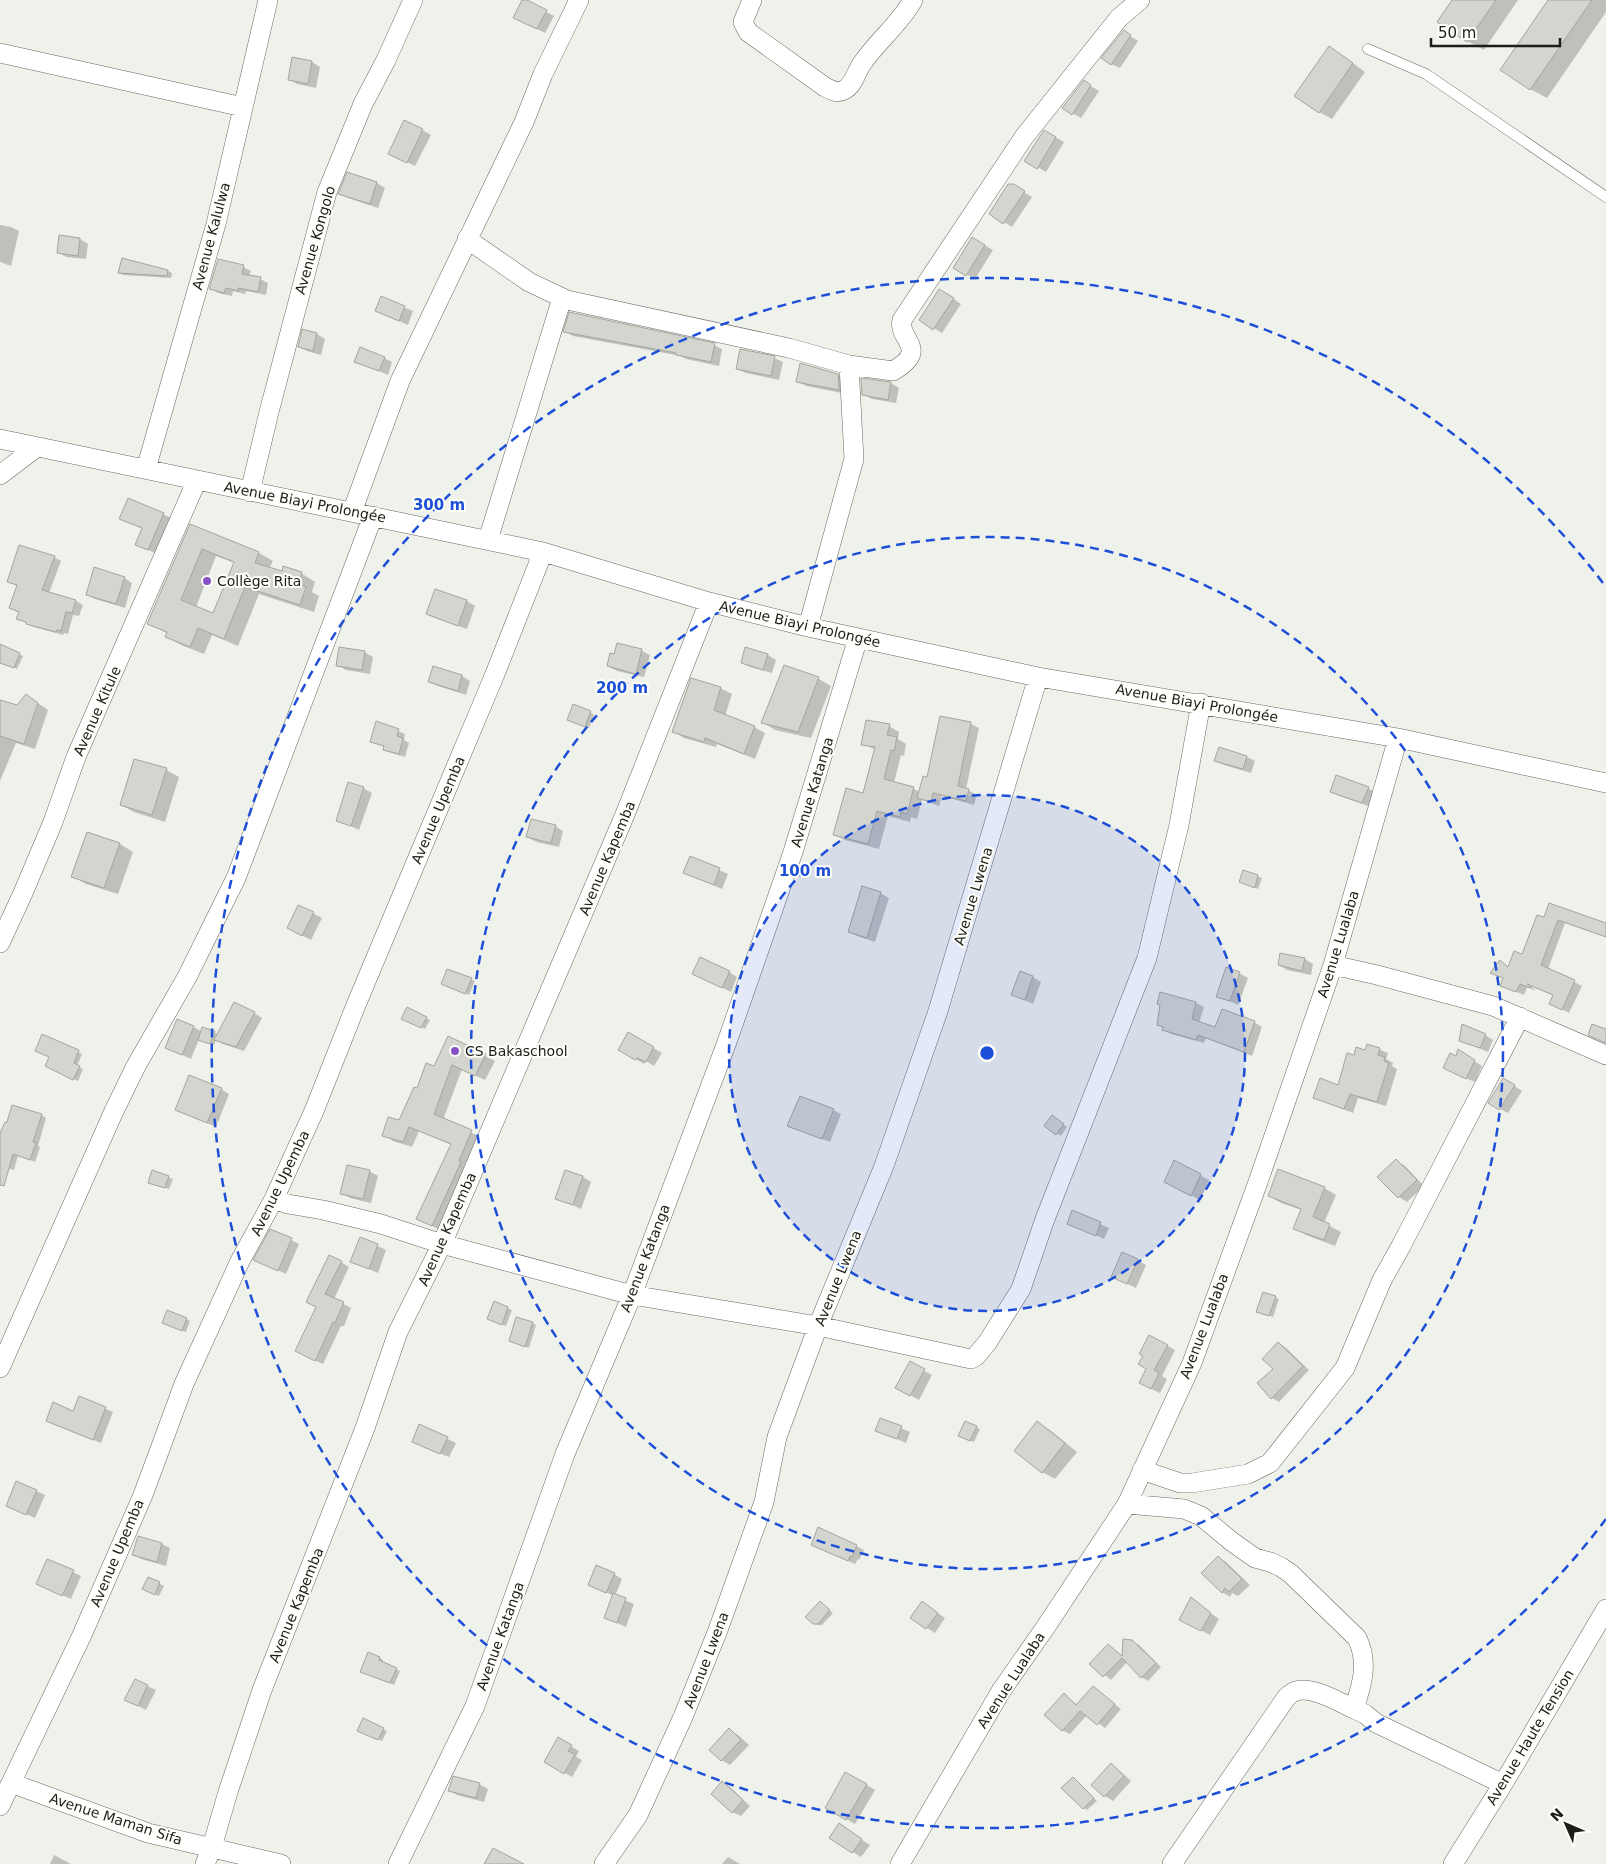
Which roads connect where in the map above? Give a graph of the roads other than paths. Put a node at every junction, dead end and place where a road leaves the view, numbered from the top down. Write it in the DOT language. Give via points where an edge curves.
graph roads {
  1 [pos="268,0"];
  2 [pos="413,0"];
  3 [pos="579,0"];
  4 [pos="752,0"];
  5 [pos="913,0"];
  6 [pos="1140,0"];
  7 [pos="1368,49"];
  8 [pos="0,53"];
  9 [pos="243,107"];
  10 [pos="1606,197"];
  11 [pos="467,239"];
  12 [pos="562,298"];
  13 [pos="849,365"];
  14 [pos="0,439"];
  15 [pos="37,447"];
  16 [pos="146,469"];
  17 [pos="0,475"];
  18 [pos="197,480"];
  19 [pos="250,492"];
  20 [pos="352,512"];
  21 [pos="373,516"];
  22 [pos="488,540"];
  23 [pos="543,552"];
  24 [pos="710,602"];
  25 [pos="808,627"];
  26 [pos="858,638"];
  27 [pos="1038,677"];
  28 [pos="1202,703"];
  29 [pos="1398,738"];
  30 [pos="1606,783"];
  31 [pos="0,943"];
  32 [pos="1333,965"];
  33 [pos="1520,1017"];
  34 [pos="1606,1055"];
  35 [pos="274,1199"];
  36 [pos="442,1244"];
  37 [pos="632,1295"];
  38 [pos="818,1326"];
  39 [pos="0,1368"];
  40 [pos="1142,1470"];
  41 [pos="1127,1504"];
  42 [pos="1606,1609"];
  43 [pos="1354,1709"];
  44 [pos="11,1783"];
  45 [pos="1503,1784"];
  46 [pos="0,1806"];
  47 [pos="212,1847"];
  48 [pos="205,1864"];
  49 [pos="281,1864"];
  50 [pos="398,1864"];
  51 [pos="604,1864"];
  52 [pos="900,1864"];
  53 [pos="1172,1864"];
  54 [pos="1453,1864"];
  1 -- 9 [label="street, Avenue Kalulwa"];
  2 -- 19 [label="street, Avenue Kongolo" via="363,104 327,192"];
  3 -- 11 [label="street"];
  4 -- 5 [label="street" via="743,22 748,32 835,92 851,84 871,51 905,16"];
  6 -- 13 [label="street" via="1119,18 1024,137 902,320 904,334 912,347 909,356 893,371"];
  7 -- 10 [label="lane" via="1426,74"];
  8 -- 9 [label="street"];
  9 -- 16 [label="street, Avenue Kalulwa" via="216,224"];
  11 -- 12 [label="street" via="530,282"];
  11 -- 20 [label="street" via="400,381"];
  12 -- 13 [label="street" via="789,348"];
  12 -- 22 [label="street"];
  13 -- 25 [label="street" via="854,459"];
  14 -- 15 [label="street, Avenue Biayi Prolongée"];
  15 -- 16 [label="street, Avenue Biayi Prolongée"];
  15 -- 17 [label="street"];
  16 -- 18 [label="street, Avenue Biayi Prolongée"];
  18 -- 19 [label="street, Avenue Biayi Prolongée"];
  18 -- 31 [label="street, Avenue Kitule" via="76,757 24,893"];
  19 -- 20 [label="street, Avenue Biayi Prolongée"];
  20 -- 21 [label="street, Avenue Biayi Prolongée"];
  21 -- 22 [label="street, Avenue Biayi Prolongée"];
  21 -- 39 [label="street" via="236,878 187,977 114,1111"];
  22 -- 23 [label="street, Avenue Biayi Prolongée"];
  23 -- 24 [label="street, Avenue Biayi Prolongée"];
  23 -- 35 [label="street, Avenue Upemba" via="314,1111"];
  24 -- 25 [label="street, Avenue Biayi Prolongée"];
  24 -- 36 [label="street, Avenue Kapemba" via="626,812"];
  25 -- 26 [label="street, Avenue Biayi Prolongée"];
  26 -- 27 [label="street, Avenue Biayi Prolongée"];
  26 -- 37 [label="street, Avenue Katanga" via="793,852 727,1042"];
  27 -- 28 [label="street, Avenue Biayi Prolongée"];
  27 -- 38 [label="street, Avenue Lwena" via="938,1011 884,1166"];
  28 -- 29 [label="street, Avenue Biayi Prolongée"];
  28 -- 38 [label="street" via="1179,825 1147,958 1021,1289 987,1344 971,1359"];
  29 -- 30 [label="street, Avenue Biayi Prolongée"];
  29 -- 32 [label="street, Avenue Lualaba"];
  32 -- 33 [label="street" via="1493,1006"];
  32 -- 40 [label="street, Avenue Lualaba" via="1192,1363"];
  33 -- 34 [label="street"];
  33 -- 40 [label="street" via="1382,1280 1345,1368 1277,1455 1262,1468 1248,1474 1192,1483 1180,1483"];
  35 -- 36 [label="street" via="380,1224"];
  35 -- 44 [label="street, Avenue Upemba" via="240,1260 184,1384 128,1530"];
  36 -- 37 [label="street"];
  36 -- 47 [label="street, Avenue Kapemba" via="398,1332 365,1428 262,1690"];
  37 -- 38 [label="street"];
  37 -- 50 [label="street, Avenue Katanga" via="565,1454 475,1706"];
  38 -- 51 [label="street, Avenue Lwena" via="777,1437 764,1502 683,1717 638,1816"];
  40 -- 41 [label="street, Avenue Lualaba"];
  41 -- 43 [label="street" via="1184,1509 1201,1516 1255,1558 1291,1574 1357,1638 1363,1650 1364,1666"];
  41 -- 52 [label="street, Avenue Lualaba" via="1001,1691"];
  42 -- 45 [label="street, Avenue Haute Tension"];
  43 -- 45 [label="street" via="1376,1723"];
  43 -- 53 [label="street" via="1308,1691 1295,1691 1286,1698"];
  44 -- 46 [label="street, Avenue Upemba"];
  44 -- 47 [label="street, Avenue Maman Sifa" via="148,1833"];
  45 -- 54 [label="street, Avenue Haute Tension"];
  47 -- 48 [label="street, Avenue Kapemba"];
  47 -- 49 [label="street, Avenue Maman Sifa"];
}
